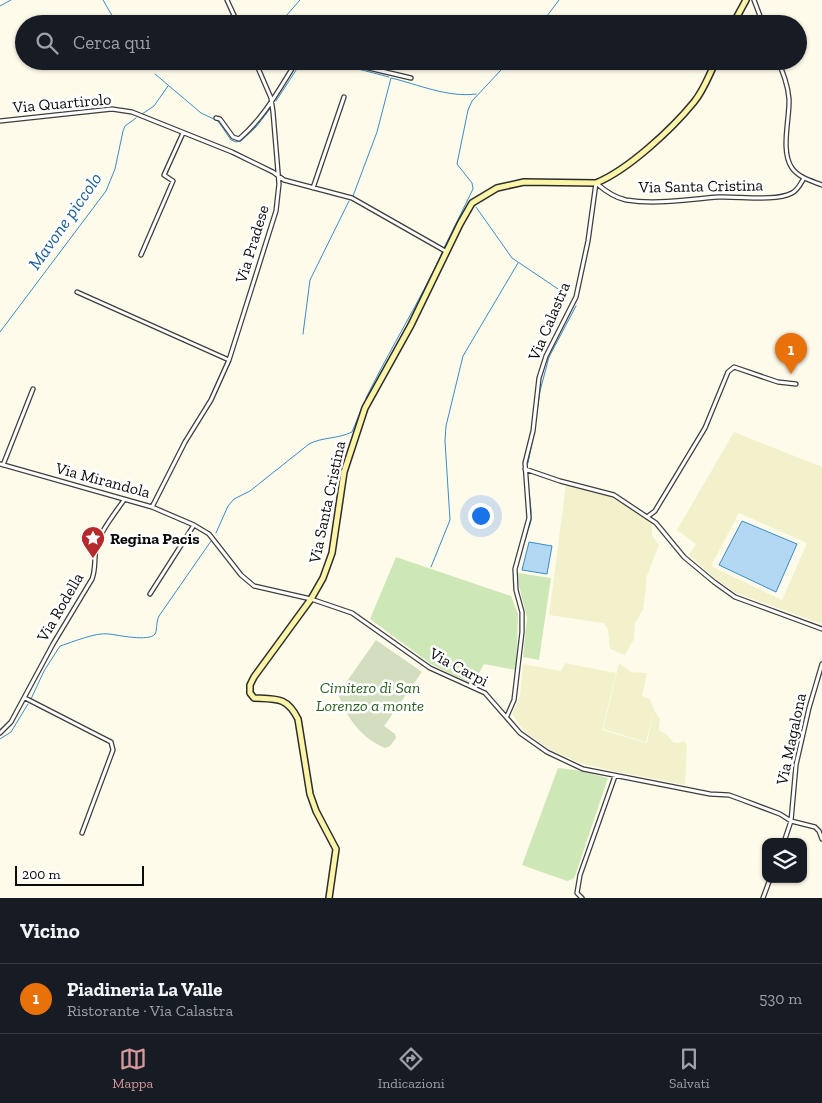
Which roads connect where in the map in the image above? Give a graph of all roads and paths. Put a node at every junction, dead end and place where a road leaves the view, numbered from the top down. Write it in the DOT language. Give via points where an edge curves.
graph roads {
  1 [pos="227,0"];
  2 [pos="746,0"];
  3 [pos="754,0"];
  4 [pos="234,15"];
  5 [pos="738,15"];
  6 [pos="760,15"];
  7 [pos="259,70"];
  8 [pos="292,70"];
  9 [pos="377,70"];
  10 [pos="712,70"];
  11 [pos="782,70"];
  12 [pos="411,78"];
  13 [pos="344,97"];
  14 [pos="272,103"];
  15 [pos="216,118"];
  16 [pos="0,121"];
  17 [pos="183,133"];
  18 [pos="279,176"];
  19 [pos="804,178"];
  20 [pos="596,183"];
  21 [pos="822,185"];
  22 [pos="313,188"];
  23 [pos="447,252"];
  24 [pos="141,255"];
  25 [pos="78,292"];
  26 [pos="229,360"];
  27 [pos="796,384"];
  28 [pos="33,389"];
  29 [pos="2,465"];
  30 [pos="525,469"];
  31 [pos="124,500"];
  32 [pos="152,506"];
  33 [pos="647,517"];
  34 [pos="194,525"];
  35 [pos="150,594"];
  36 [pos="311,599"];
  37 [pos="822,629"];
  38 [pos="822,664"];
  39 [pos="25,698"];
  40 [pos="507,716"];
  41 [pos="0,732"];
  42 [pos="615,776"];
  43 [pos="791,821"];
  44 [pos="82,834"];
  45 [pos="785,838"];
  46 [pos="822,839"];
  47 [pos="769,883"];
  48 [pos="329,898"];
  49 [pos="582,898"];
  50 [pos="763,898"];
  1 -- 4 [label="street"];
  2 -- 5 [label="street"];
  3 -- 6 [label="street"];
  7 -- 14 [label="street, Via Pradese"];
  8 -- 14 [label="street"];
  9 -- 12 [label="street"];
  10 -- 20 [label="street, Via Santa Cristina" via="695,101 681,116 640,155"];
  11 -- 19 [label="street" via="789,98 788,161 792,169"];
  13 -- 22 [label="street"];
  14 -- 15 [label="street" via="239,139 233,137"];
  14 -- 18 [label="street, Via Pradese"];
  16 -- 17 [label="street, Via Quartirolo" via="112,109 132,112"];
  17 -- 18 [label="street, Via Quartirolo" via="232,152"];
  17 -- 24 [label="street" via="164,175 173,181"];
  18 -- 22 [label="street, Via Quartirolo"];
  18 -- 26 [label="street, Via Pradese" via="276,212"];
  19 -- 20 [label="street, Via Santa Cristina" via="792,193 773,197 640,202 623,200"];
  19 -- 21 [label="street"];
  20 -- 23 [label="street, Via Santa Cristina" via="524,182 497,188 472,203"];
  20 -- 30 [label="street, Via Calastra" via="576,297 546,356 539,378"];
  22 -- 23 [label="street, Via Quartirolo" via="352,198"];
  23 -- 36 [label="street, Via Santa Cristina" via="411,325 364,408 344,472 332,553"];
  25 -- 26 [label="street"];
  26 -- 32 [label="street, Via Pradese" via="211,400 184,442"];
  27 -- 33 [label="street" via="778,382 734,367 728,372 705,428 655,511"];
  28 -- 29 [label="street, Via Mirandola"];
  29 -- 31 [label="street, Via Mirandola"];
  30 -- 33 [label="street" via="614,495"];
  30 -- 40 [label="street, Via Calastra" via="528,518 515,569 522,632 514,700"];
  31 -- 32 [label="street, Via Mirandola"];
  31 -- 39 [label="street, Via Rodella" via="100,538 92,579"];
  32 -- 34 [label="street, Via Mirandola"];
  33 -- 37 [label="street" via="656,523 684,557 735,596"];
  34 -- 35 [label="street"];
  34 -- 36 [label="street, Via Mirandola" via="209,534 241,575 254,586"];
  36 -- 40 [label="street, Via Carpi" via="352,614 430,668 485,693"];
  36 -- 48 [label="street, Via Santa Cristina" via="254,677 250,693 254,698 285,702 293,708 298,719 310,794 336,849"];
  38 -- 43 [label="street, Via Magalona" via="794,773"];
  39 -- 41 [label="street, Via Rodella" via="11,722"];
  39 -- 44 [label="street" via="111,742 113,750"];
  40 -- 42 [label="street, Via Carpi" via="520,733 547,752 583,769"];
  42 -- 43 [label="street, Via Carpi" via="729,796"];
  42 -- 49 [label="street" via="580,875 577,893"];
  43 -- 45 [label="street"];
  43 -- 46 [label="street, Via Carpi" via="815,827"];
  47 -- 50 [label="street"];
}
